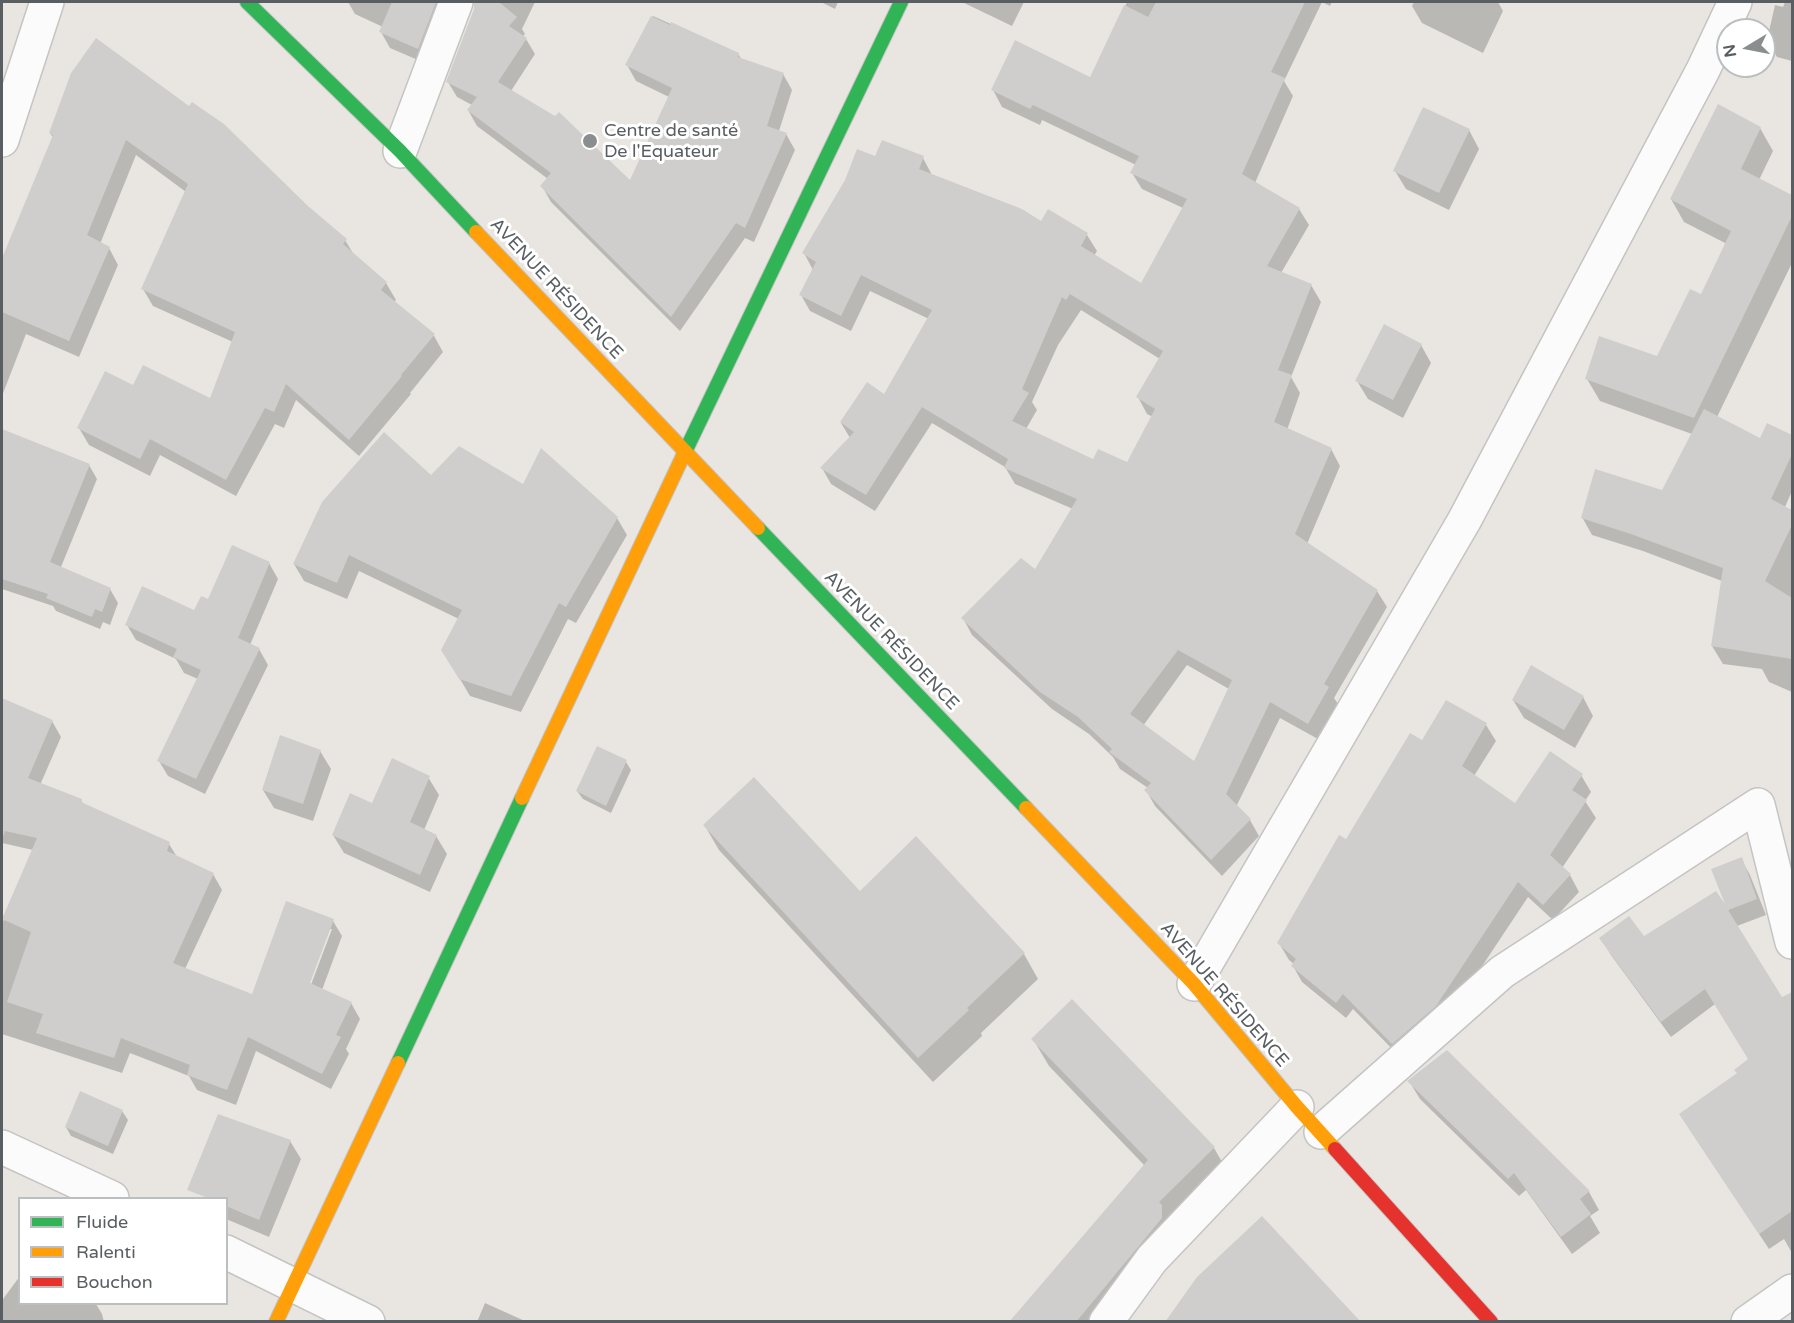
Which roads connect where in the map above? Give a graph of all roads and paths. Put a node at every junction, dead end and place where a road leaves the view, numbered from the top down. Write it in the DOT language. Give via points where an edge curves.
graph roads {
  1 [pos="47,2"];
  2 [pos="247,2"];
  3 [pos="456,2"];
  4 [pos="901,2"];
  5 [pos="1736,2"];
  6 [pos="2,140"];
  7 [pos="400,151"];
  8 [pos="685,452"];
  9 [pos="1792,942"];
  10 [pos="1194,984"];
  11 [pos="1297,1107"];
  12 [pos="1320,1132"];
  13 [pos="2,1147"];
  14 [pos="110,1197"];
  15 [pos="228,1253"];
  16 [pos="293,1284"];
  17 [pos="1792,1291"];
  18 [pos="276,1322"];
  19 [pos="368,1322"];
  20 [pos="1106,1322"];
  21 [pos="1491,1322"];
  22 [pos="1748,1322"];
  1 -- 6 [label="street"];
  2 -- 7 [label="main road, AVENUE RÉSIDENCE"];
  3 -- 7 [label="street"];
  4 -- 8 [label="main road"];
  5 -- 10 [label="street" via="1464,521"];
  7 -- 8 [label="main road, AVENUE RÉSIDENCE"];
  8 -- 10 [label="main road, AVENUE RÉSIDENCE"];
  8 -- 16 [label="main road"];
  9 -- 12 [label="street" via="1758,805 1502,972"];
  10 -- 11 [label="main road, AVENUE RÉSIDENCE"];
  11 -- 12 [label="main road, AVENUE RÉSIDENCE"];
  11 -- 20 [label="street" via="1152,1259"];
  12 -- 21 [label="main road, AVENUE RÉSIDENCE"];
  13 -- 14 [label="street"];
  15 -- 16 [label="street"];
  16 -- 18 [label="main road"];
  16 -- 19 [label="street"];
  17 -- 22 [label="street"];
}
